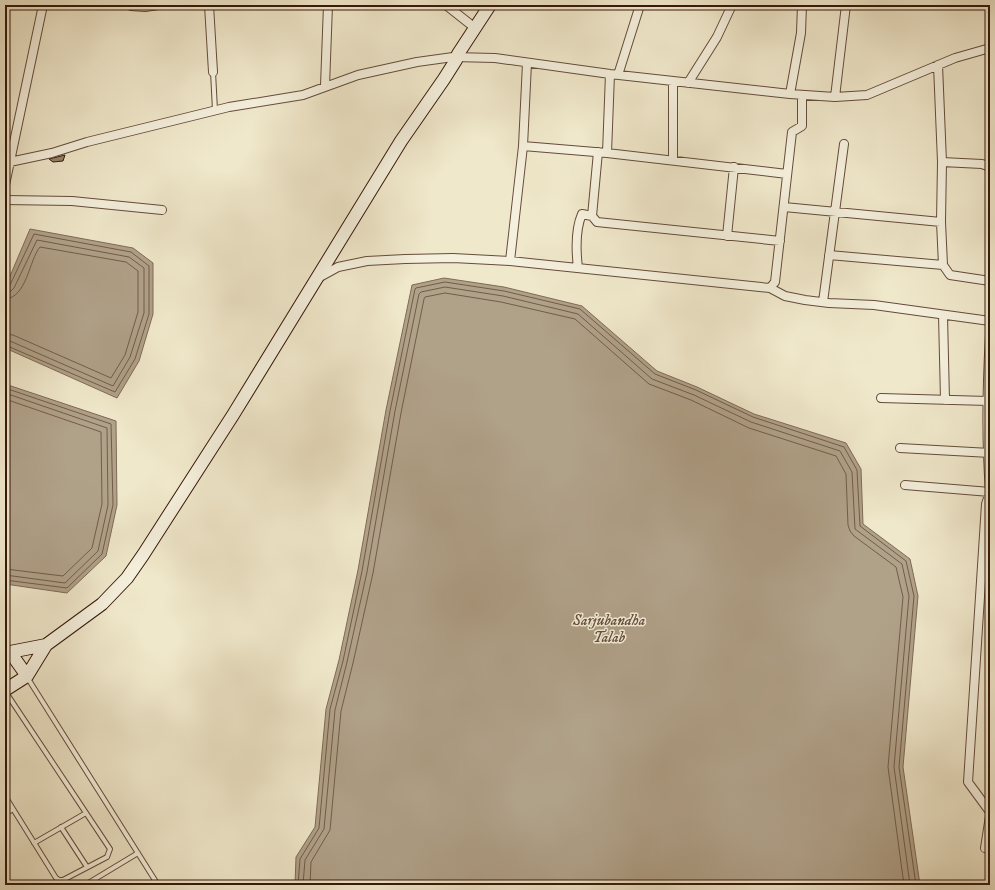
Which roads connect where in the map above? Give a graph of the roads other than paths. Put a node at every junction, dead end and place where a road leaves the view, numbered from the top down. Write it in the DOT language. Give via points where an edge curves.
graph roads {
  1 [pos="42,5"];
  2 [pos="158,5"];
  3 [pos="209,5"];
  4 [pos="328,5"];
  5 [pos="446,5"];
  6 [pos="490,5"];
  7 [pos="640,5"];
  8 [pos="732,5"];
  9 [pos="802,5"];
  10 [pos="846,5"];
  11 [pos="131,6"];
  12 [pos="475,28"];
  13 [pos="990,48"];
  14 [pos="457,57"];
  15 [pos="527,63"];
  16 [pos="938,65"];
  17 [pos="213,72"];
  18 [pos="610,74"];
  19 [pos="618,75"];
  20 [pos="674,81"];
  21 [pos="688,83"];
  22 [pos="325,86"];
  23 [pos="790,94"];
  24 [pos="802,95"];
  25 [pos="835,97"];
  26 [pos="214,110"];
  27 [pos="844,144"];
  28 [pos="523,146"];
  29 [pos="598,152"];
  30 [pos="607,153"];
  31 [pos="672,160"];
  32 [pos="7,162"];
  33 [pos="942,162"];
  34 [pos="990,167"];
  35 [pos="734,168"];
  36 [pos="787,174"];
  37 [pos="5,185"];
  38 [pos="5,200"];
  39 [pos="784,207"];
  40 [pos="162,210"];
  41 [pos="835,212"];
  42 [pos="592,216"];
  43 [pos="942,222"];
  44 [pos="727,236"];
  45 [pos="780,241"];
  46 [pos="829,255"];
  47 [pos="510,261"];
  48 [pos="943,265"];
  49 [pos="578,268"];
  50 [pos="316,279"];
  51 [pos="990,281"];
  52 [pos="770,288"];
  53 [pos="823,302"];
  54 [pos="943,314"];
  55 [pos="990,321"];
  56 [pos="990,335"];
  57 [pos="882,398"];
  58 [pos="945,400"];
  59 [pos="988,401"];
  60 [pos="900,448"];
  61 [pos="988,453"];
  62 [pos="905,485"];
  63 [pos="990,491"];
  64 [pos="46,645"];
  65 [pos="7,653"];
  66 [pos="27,676"];
  67 [pos="5,690"];
  68 [pos="5,796"];
  69 [pos="13,809"];
  70 [pos="990,812"];
  71 [pos="86,813"];
  72 [pos="5,814"];
  73 [pos="990,816"];
  74 [pos="61,827"];
  75 [pos="34,843"];
  76 [pos="986,848"];
  77 [pos="138,853"];
  78 [pos="87,867"];
  79 [pos="85,885"];
  80 [pos="158,885"];
  1 -- 32 [label="street"];
  2 -- 11 [label="street"];
  3 -- 17 [label="street"];
  4 -- 22 [label="street"];
  5 -- 12 [label="street"];
  6 -- 12 [label="street"];
  7 -- 19 [label="street"];
  8 -- 21 [label="street" via="717,37"];
  9 -- 23 [label="street" via="801,33"];
  10 -- 25 [label="street"];
  12 -- 14 [label="street"];
  13 -- 16 [label="street"];
  14 -- 15 [label="street" via="495,58"];
  14 -- 22 [label="street" via="358,74"];
  14 -- 50 [label="street" via="401,141"];
  15 -- 18 [label="street"];
  15 -- 28 [label="street"];
  16 -- 25 [label="street" via="867,95"];
  16 -- 33 [label="street"];
  17 -- 26 [label="lane"];
  18 -- 19 [label="street"];
  18 -- 30 [label="street"];
  19 -- 20 [label="street"];
  20 -- 21 [label="street"];
  20 -- 31 [label="street"];
  21 -- 23 [label="street"];
  22 -- 26 [label="street" via="303,95"];
  23 -- 24 [label="street"];
  24 -- 25 [label="street"];
  24 -- 36 [label="street" via="802,126 792,132"];
  26 -- 32 [label="street" via="52,153"];
  27 -- 41 [label="street"];
  28 -- 29 [label="street"];
  28 -- 47 [label="street"];
  29 -- 30 [label="street"];
  29 -- 42 [label="street"];
  30 -- 31 [label="street"];
  31 -- 35 [label="street"];
  32 -- 37 [label="street"];
  33 -- 34 [label="street" via="982,164"];
  33 -- 43 [label="street"];
  35 -- 36 [label="street"];
  35 -- 44 [label="street"];
  36 -- 39 [label="street"];
  38 -- 40 [label="street" via="72,201"];
  39 -- 41 [label="street"];
  39 -- 45 [label="street"];
  41 -- 43 [label="street"];
  41 -- 46 [label="street"];
  42 -- 44 [label="street" via="597,222"];
  42 -- 49 [label="street" via="582,214 580,219"];
  43 -- 48 [label="street"];
  44 -- 45 [label="street"];
  45 -- 52 [label="street" via="775,282"];
  46 -- 48 [label="street"];
  46 -- 53 [label="street"];
  47 -- 49 [label="street"];
  47 -- 50 [label="street" via="453,258 367,261 338,267"];
  48 -- 51 [label="street" via="950,275"];
  49 -- 52 [label="street"];
  50 -- 64 [label="street" via="233,415 127,578 102,604"];
  52 -- 53 [label="street" via="785,296"];
  53 -- 54 [label="street" via="874,305"];
  54 -- 55 [label="street"];
  54 -- 58 [label="street"];
  56 -- 59 [label="street"];
  57 -- 58 [label="street"];
  58 -- 59 [label="street"];
  59 -- 61 [label="street"];
  60 -- 61 [label="street"];
  61 -- 63 [label="street"];
  62 -- 70 [label="street" via="990,492 986,504 968,782"];
  64 -- 65 [label="street"];
  64 -- 66 [label="street"];
  65 -- 66 [label="street"];
  66 -- 67 [label="street"];
  66 -- 77 [label="lane"];
  67 -- 71 [label="lane"];
  68 -- 69 [label="lane"];
  69 -- 72 [label="lane"];
  69 -- 75 [label="lane"];
  71 -- 74 [label="lane"];
  71 -- 78 [label="lane" via="110,849 107,857"];
  73 -- 76 [label="street"];
  74 -- 75 [label="lane"];
  74 -- 78 [label="lane"];
  75 -- 78 [label="lane" via="56,878 60,880"];
  77 -- 79 [label="lane"];
  77 -- 80 [label="lane"];
}
